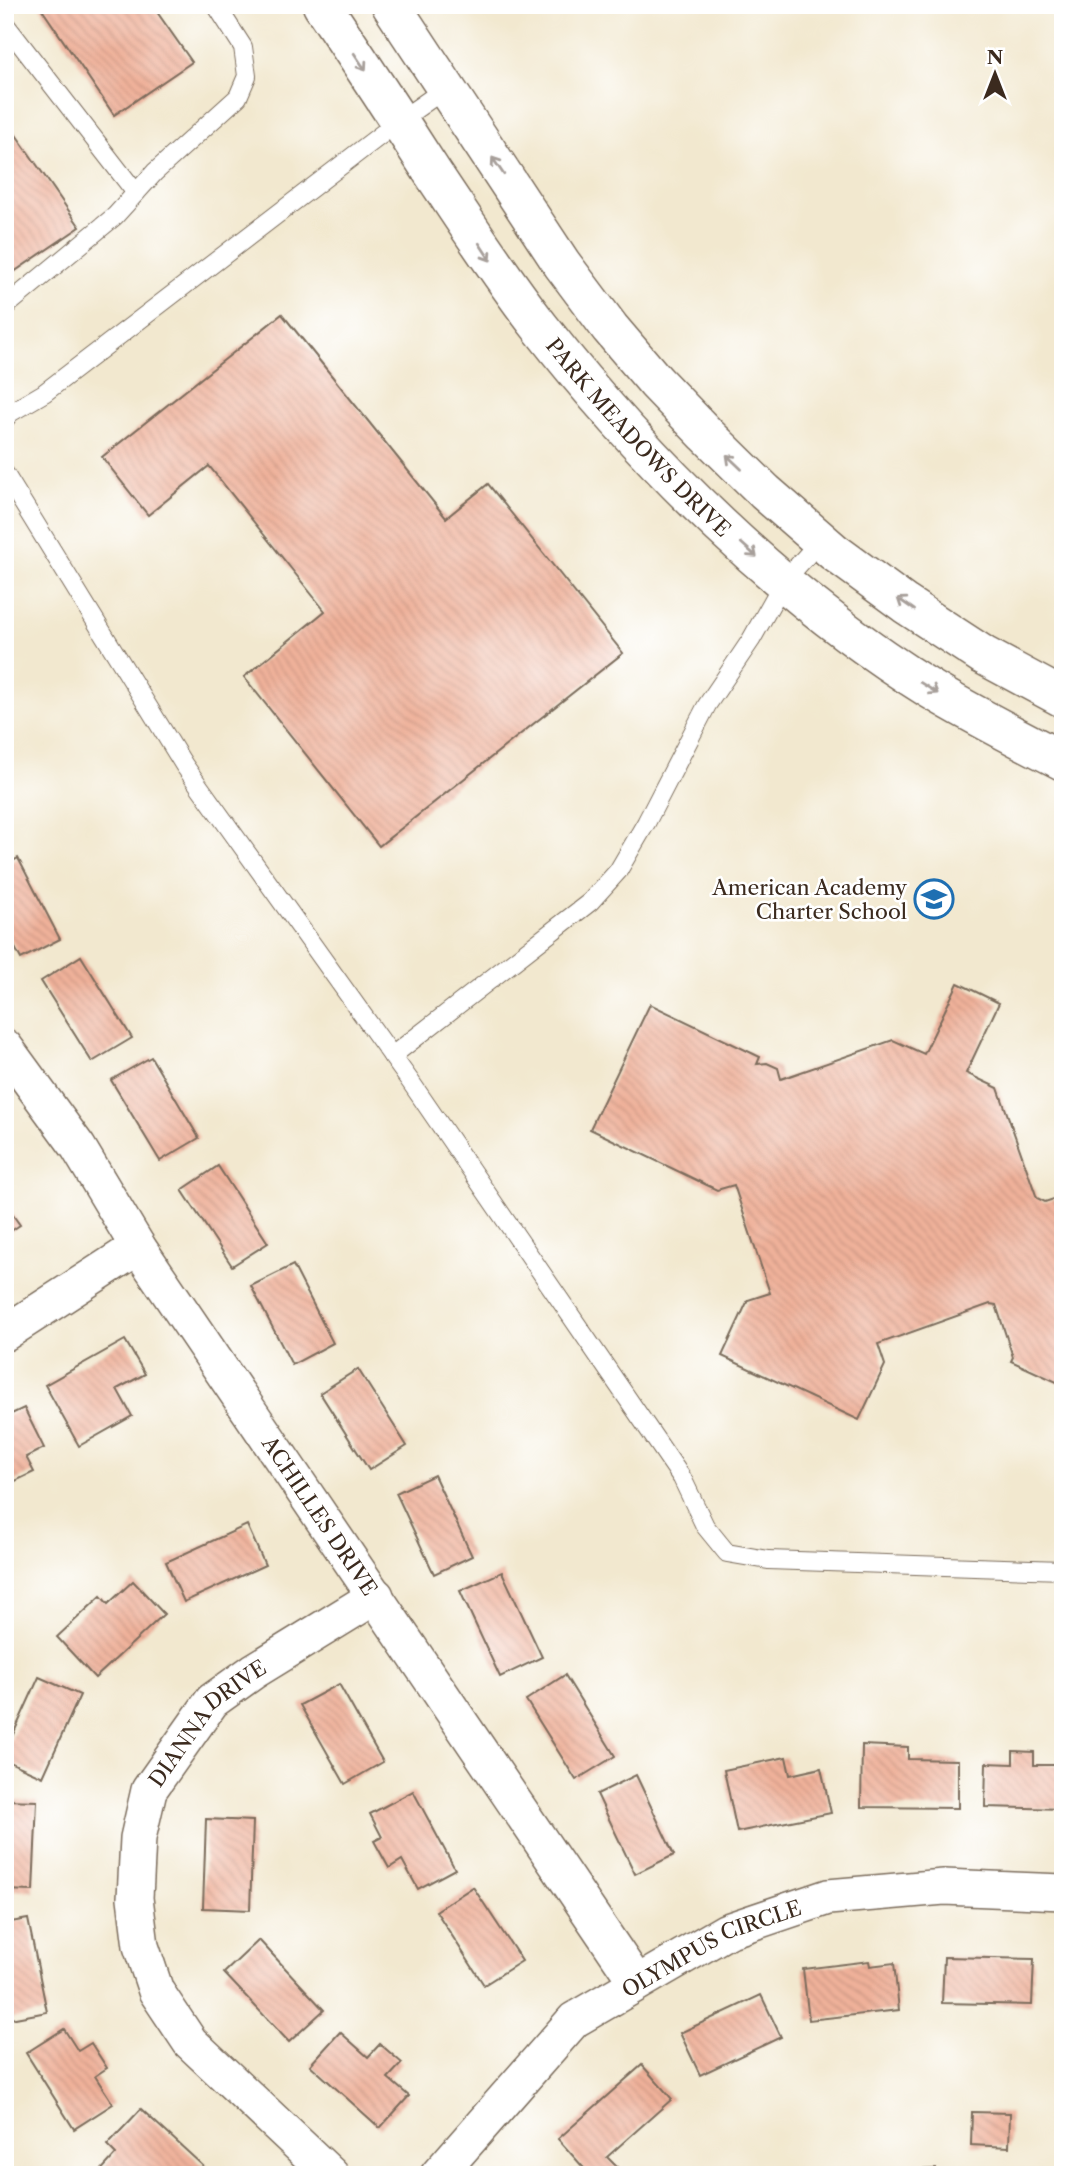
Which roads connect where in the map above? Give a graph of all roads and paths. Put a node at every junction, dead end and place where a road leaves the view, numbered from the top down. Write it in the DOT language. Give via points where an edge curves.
graph roads {
  1 [pos="216,5"];
  2 [pos="322,5"];
  3 [pos="391,5"];
  4 [pos="5,24"];
  5 [pos="446,88"];
  6 [pos="399,121"];
  7 [pos="136,193"];
  8 [pos="5,307"];
  9 [pos="5,419"];
  10 [pos="5,474"];
  11 [pos="821,540"];
  12 [pos="784,581"];
  13 [pos="1063,698"];
  14 [pos="1063,761"];
  15 [pos="5,1047"];
  16 [pos="392,1056"];
  17 [pos="138,1247"];
  18 [pos="5,1332"];
  19 [pos="1063,1570"];
  20 [pos="376,1596"];
  21 [pos="1063,1892"];
  22 [pos="637,1983"];
  23 [pos="331,2175"];
  24 [pos="438,2175"];
  1 -- 7 [label="lane" via="243,47 247,76 238,97"];
  2 -- 6 [label="main road, PARK MEADOWS DRIVE, one-way"];
  3 -- 5 [label="main road"];
  4 -- 7 [label="lane"];
  5 -- 6 [label="lane"];
  11 -- 5 [label="main road, one-way" via="706,435 610,328 562,264"];
  6 -- 9 [label="lane"];
  6 -- 12 [label="main road, PARK MEADOWS DRIVE, one-way" via="492,262 592,391 649,456"];
  7 -- 8 [label="lane" via="115,216"];
  10 -- 16 [label="lane" via="184,765"];
  11 -- 12 [label="lane"];
  13 -- 11 [label="main road, one-way" via="983,655 905,604"];
  12 -- 14 [label="main road, PARK MEADOWS DRIVE, one-way" via="929,688"];
  12 -- 16 [label="lane" via="707,705 618,871 590,902"];
  15 -- 17 [label="street, ACHILLES DRIVE" via="78,1147"];
  16 -- 19 [label="lane" via="682,1478 705,1527 727,1553 768,1560"];
  17 -- 18 [label="street"];
  17 -- 20 [label="street, ACHILLES DRIVE"];
  20 -- 22 [label="street, ACHILLES DRIVE"];
  20 -- 23 [label="street, DIANNA DRIVE" via="212,1701 149,1790 138,1838 135,1898 141,1946 156,1991 190,2042"];
  21 -- 22 [label="street, OLYMPUS CIRCLE" via="944,1887 828,1897 727,1931"];
  22 -- 24 [label="street, OLYMPUS CIRCLE" via="574,2021"];
}
